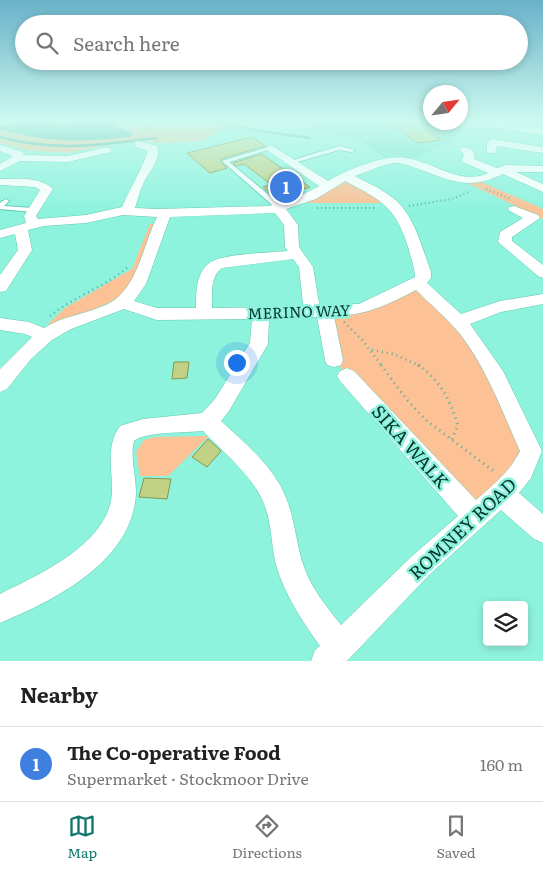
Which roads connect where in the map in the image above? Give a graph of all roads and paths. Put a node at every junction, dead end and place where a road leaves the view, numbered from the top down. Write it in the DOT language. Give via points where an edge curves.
graph roads {
  1 [pos="11,151"];
  2 [pos="103,151"];
  3 [pos="152,151"];
  4 [pos="261,151"];
  5 [pos="275,151"];
  6 [pos="329,151"];
  7 [pos="376,151"];
  8 [pos="413,151"];
  9 [pos="419,154"];
  10 [pos="18,158"];
  11 [pos="392,160"];
  12 [pos="455,161"];
  13 [pos="290,162"];
  14 [pos="0,168"];
  15 [pos="543,170"];
  16 [pos="499,171"];
  17 [pos="345,176"];
  18 [pos="1,183"];
  19 [pos="476,184"];
  20 [pos="328,187"];
  21 [pos="543,188"];
  22 [pos="6,201"];
  23 [pos="515,206"];
  24 [pos="278,208"];
  25 [pos="316,208"];
  26 [pos="396,208"];
  27 [pos="33,210"];
  28 [pos="127,211"];
  29 [pos="165,213"];
  30 [pos="27,226"];
  31 [pos="0,234"];
  32 [pos="296,254"];
  33 [pos="130,263"];
  34 [pos="543,273"];
  35 [pos="418,282"];
  36 [pos="0,287"];
  37 [pos="543,299"];
  38 [pos="124,303"];
  39 [pos="324,311"];
  40 [pos="261,313"];
  41 [pos="204,314"];
  42 [pos="459,322"];
  43 [pos="0,324"];
  44 [pos="40,333"];
  45 [pos="372,350"];
  46 [pos="0,384"];
  47 [pos="207,422"];
  48 [pos="451,440"];
  49 [pos="537,448"];
  50 [pos="506,489"];
  51 [pos="474,516"];
  52 [pos="543,530"];
  53 [pos="0,610"];
  54 [pos="333,654"];
  1 -- 10 [label="street" via="19,154"];
  2 -- 10 [label="street" via="60,160"];
  3 -- 28 [label="street"];
  4 -- 24 [label="lane" via="225,161"];
  5 -- 13 [label="street"];
  6 -- 13 [label="lane"];
  7 -- 11 [label="path"];
  8 -- 9 [label="path"];
  10 -- 14 [label="street"];
  11 -- 17 [label="street"];
  11 -- 19 [label="street" via="407,161"];
  12 -- 16 [label="street" via="460,162 466,155"];
  13 -- 20 [label="street"];
  15 -- 16 [label="street"];
  16 -- 19 [label="street"];
  16 -- 21 [label="street"];
  17 -- 20 [label="street"];
  17 -- 26 [label="street"];
  18 -- 27 [label="street" via="46,187"];
  19 -- 23 [label="path"];
  19 -- 26 [label="path" via="452,199"];
  20 -- 24 [label="street"];
  22 -- 27 [label="lane" via="2,208"];
  23 -- 34 [label="street" via="533,218 505,235 505,242"];
  24 -- 29 [label="street"];
  24 -- 32 [label="street, SIKA WALK" via="290,225"];
  25 -- 26 [label="path"];
  26 -- 35 [label="street" via="422,272 423,278"];
  27 -- 30 [label="street"];
  28 -- 29 [label="street"];
  28 -- 30 [label="street"];
  29 -- 38 [label="street" via="138,284"];
  30 -- 31 [label="street"];
  30 -- 36 [label="street" via="24,254"];
  32 -- 39 [label="street, SIKA WALK" via="306,267 311,304"];
  32 -- 41 [label="street" via="216,264 206,280"];
  33 -- 44 [label="path" via="120,274 62,306"];
  35 -- 39 [label="street, MERINO WAY" via="359,309"];
  35 -- 42 [label="street, ROMNEY ROAD"];
  37 -- 42 [label="street" via="506,304"];
  38 -- 41 [label="street, MERINO WAY" via="157,314"];
  38 -- 44 [label="street"];
  39 -- 40 [label="street, MERINO WAY"];
  39 -- 45 [label="path" via="360,336"];
  39 -- 51 [label="street, SIKA WALK" via="341,368"];
  40 -- 41 [label="street, MERINO WAY"];
  40 -- 47 [label="street" via="260,344 222,405"];
  42 -- 49 [label="street, ROMNEY ROAD" via="483,354"];
  43 -- 44 [label="street"];
  44 -- 46 [label="street"];
  45 -- 48 [label="path" via="407,401"];
  45 -- 48 [label="path" via="384,350 415,362 440,385 448,395 458,426"];
  47 -- 53 [label="street" via="148,426 127,434 122,440 122,508 108,537 85,561"];
  47 -- 54 [label="street" via="255,470 273,496 282,517 290,565"];
  48 -- 50 [label="path"];
  49 -- 50 [label="street, ROMNEY ROAD"];
  50 -- 51 [label="street, ROMNEY ROAD"];
  50 -- 52 [label="street"];
  51 -- 54 [label="street, ROMNEY ROAD"];
}
